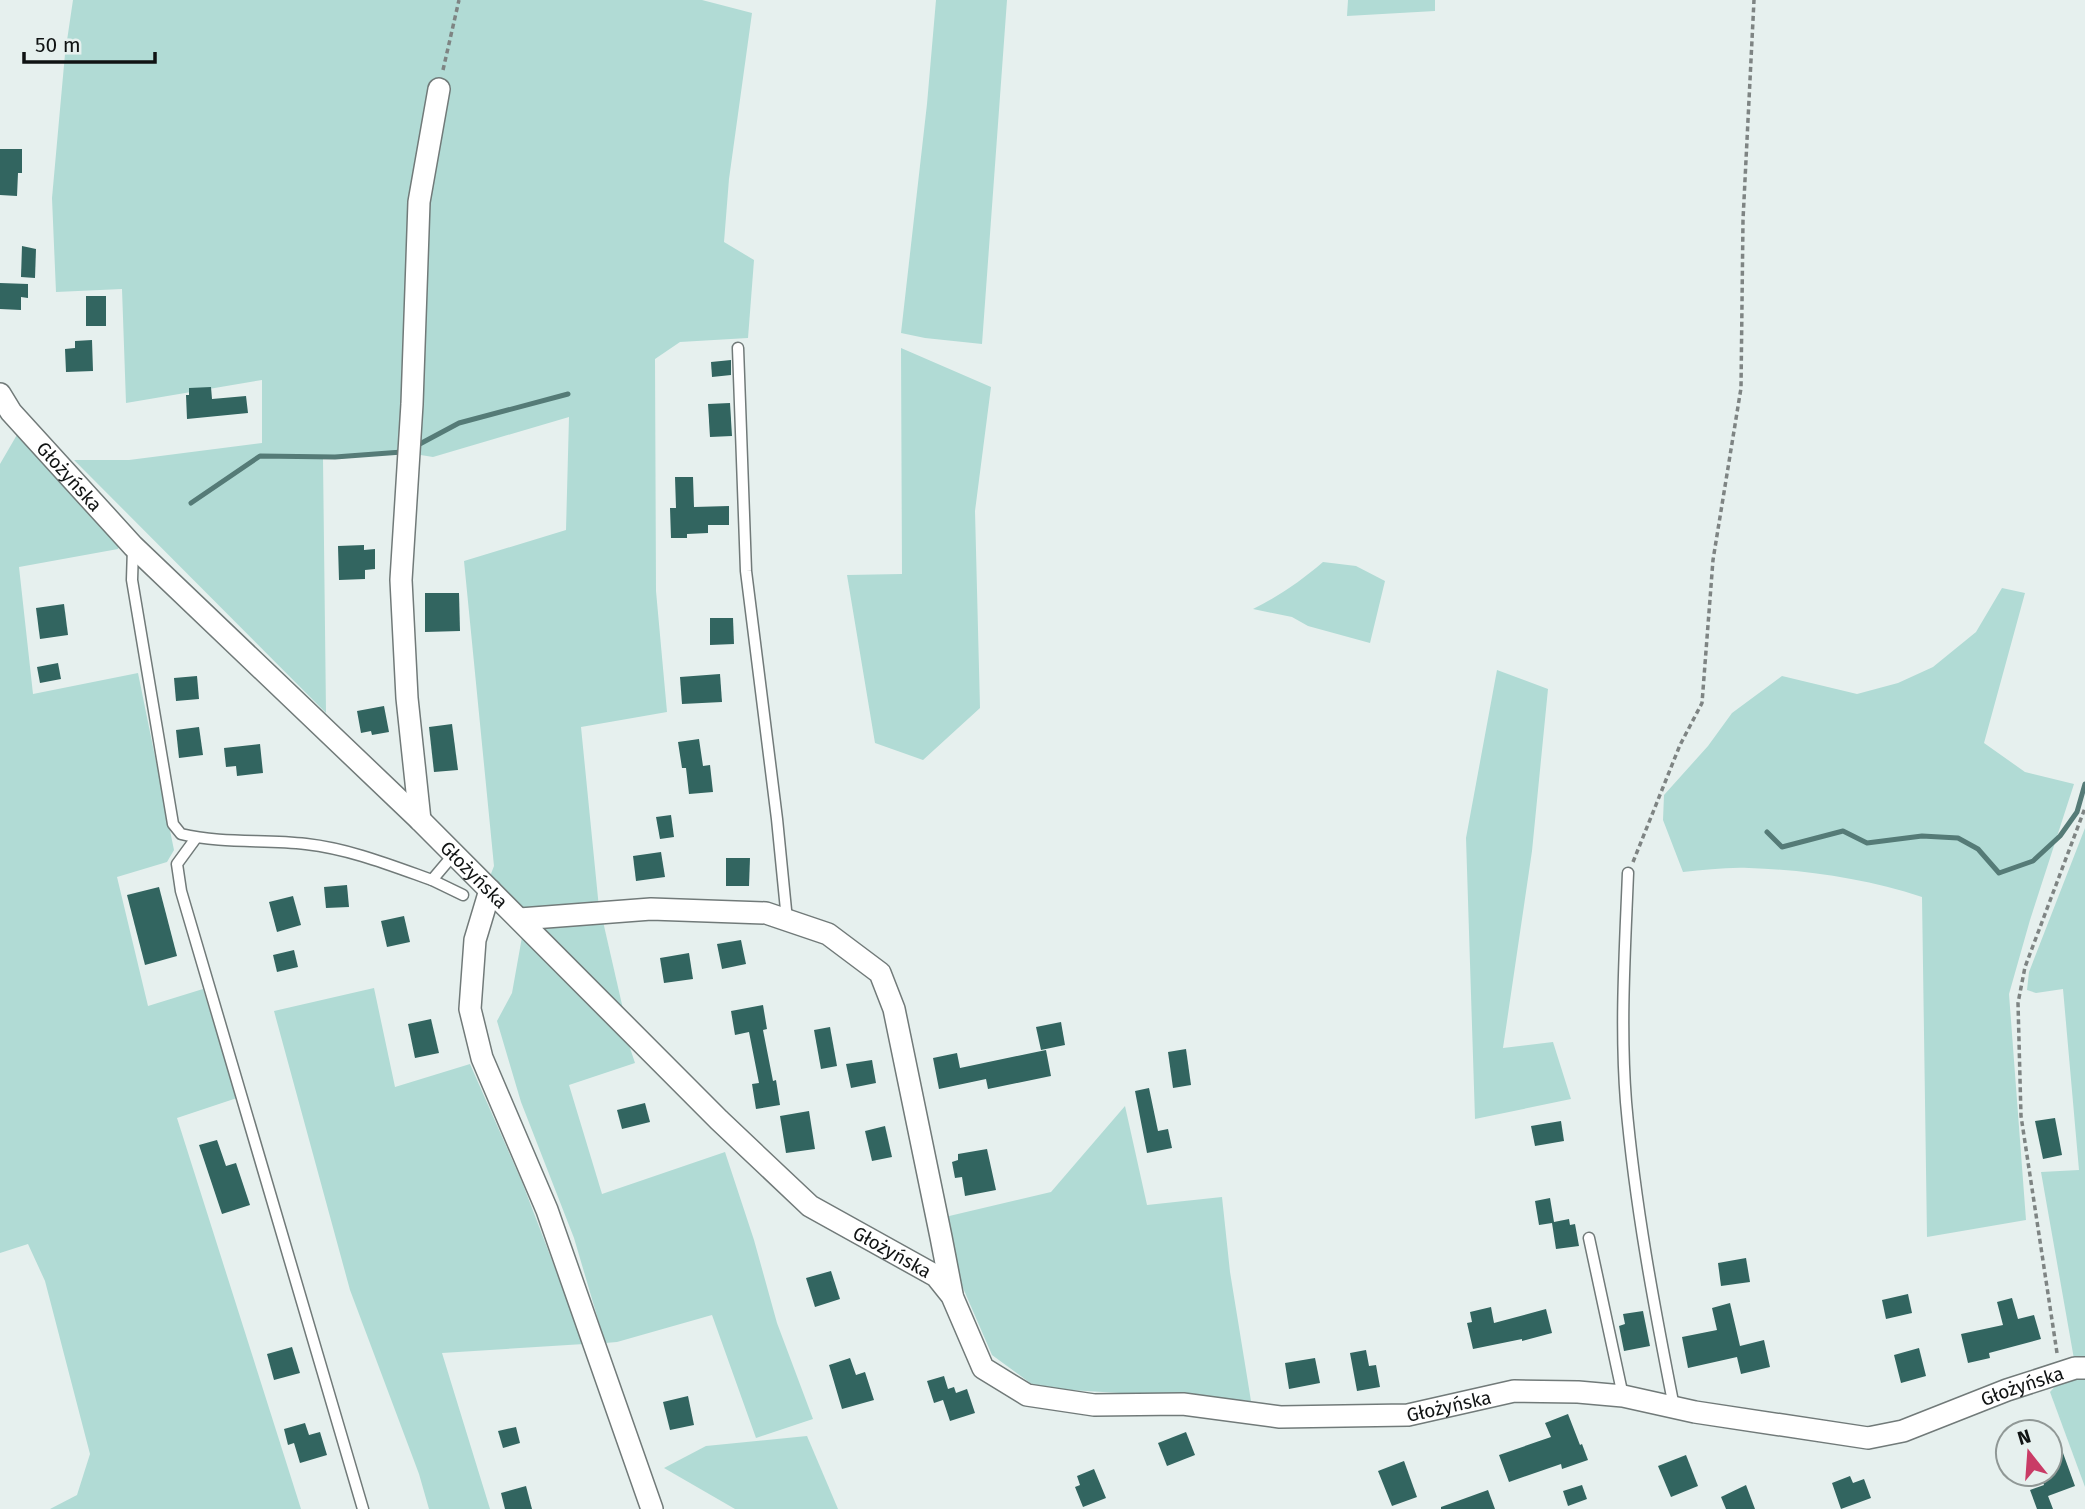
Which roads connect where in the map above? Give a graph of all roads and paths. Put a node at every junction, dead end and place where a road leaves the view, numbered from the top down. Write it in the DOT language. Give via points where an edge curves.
graph roads {
  1 [pos="459,0"];
  2 [pos="1754,0"];
  3 [pos="439,89"];
  4 [pos="738,348"];
  5 [pos="0,394"];
  6 [pos="133,545"];
  7 [pos="2085,808"];
  8 [pos="420,820"];
  9 [pos="196,838"];
  10 [pos="454,854"];
  11 [pos="1628,873"];
  12 [pos="432,880"];
  13 [pos="490,890"];
  14 [pos="463,895"];
  15 [pos="520,919"];
  16 [pos="787,920"];
  17 [pos="1590,1238"];
  18 [pos="952,1296"];
  19 [pos="2085,1368"];
  20 [pos="2060,1373"];
  21 [pos="1623,1396"];
  22 [pos="1674,1407"];
  23 [pos="363,1509"];
  24 [pos="652,1509"];
  1 -- 3 [label="path"];
  2 -- 11 [label="path" via="1743,220 1741,388 1713,560 1702,703"];
  3 -- 8 [label="street" via="419,202 401,580"];
  4 -- 16 [label="lane" via="746,571"];
  5 -- 6 [label="street, Głożyńska" via="11,412"];
  6 -- 8 [label="street, Głożyńska"];
  6 -- 9 [label="lane" via="132,580 173,824 181,834"];
  7 -- 20 [label="path" via="2025,967 2018,1003 2021,1116"];
  8 -- 10 [label="street, Głożyńska"];
  9 -- 12 [label="lane" via="305,844 361,854"];
  9 -- 23 [label="lane" via="177,864 181,891"];
  10 -- 12 [label="lane"];
  10 -- 13 [label="street, Głożyńska"];
  11 -- 22 [label="lane" via="1623,1000 1626,1102 1648,1276"];
  12 -- 14 [label="lane"];
  13 -- 15 [label="street, Głożyńska"];
  13 -- 24 [label="street" via="475,940 470,1009 482,1058 547,1210"];
  15 -- 16 [label="street" via="651,909 766,914"];
  15 -- 18 [label="street, Głożyńska" via="810,1206 936,1276"];
  16 -- 18 [label="street" via="828,934 880,973 894,1009"];
  17 -- 21 [label="lane"];
  18 -- 21 [label="street, Głożyńska" via="983,1368 1027,1395 1094,1405 1183,1404 1280,1417 1408,1415 1514,1391"];
  19 -- 20 [label="street, Głożyńska"];
  20 -- 22 [label="street, Głożyńska" via="1903,1431 1868,1437"];
  21 -- 22 [label="street, Głożyńska"];
}
